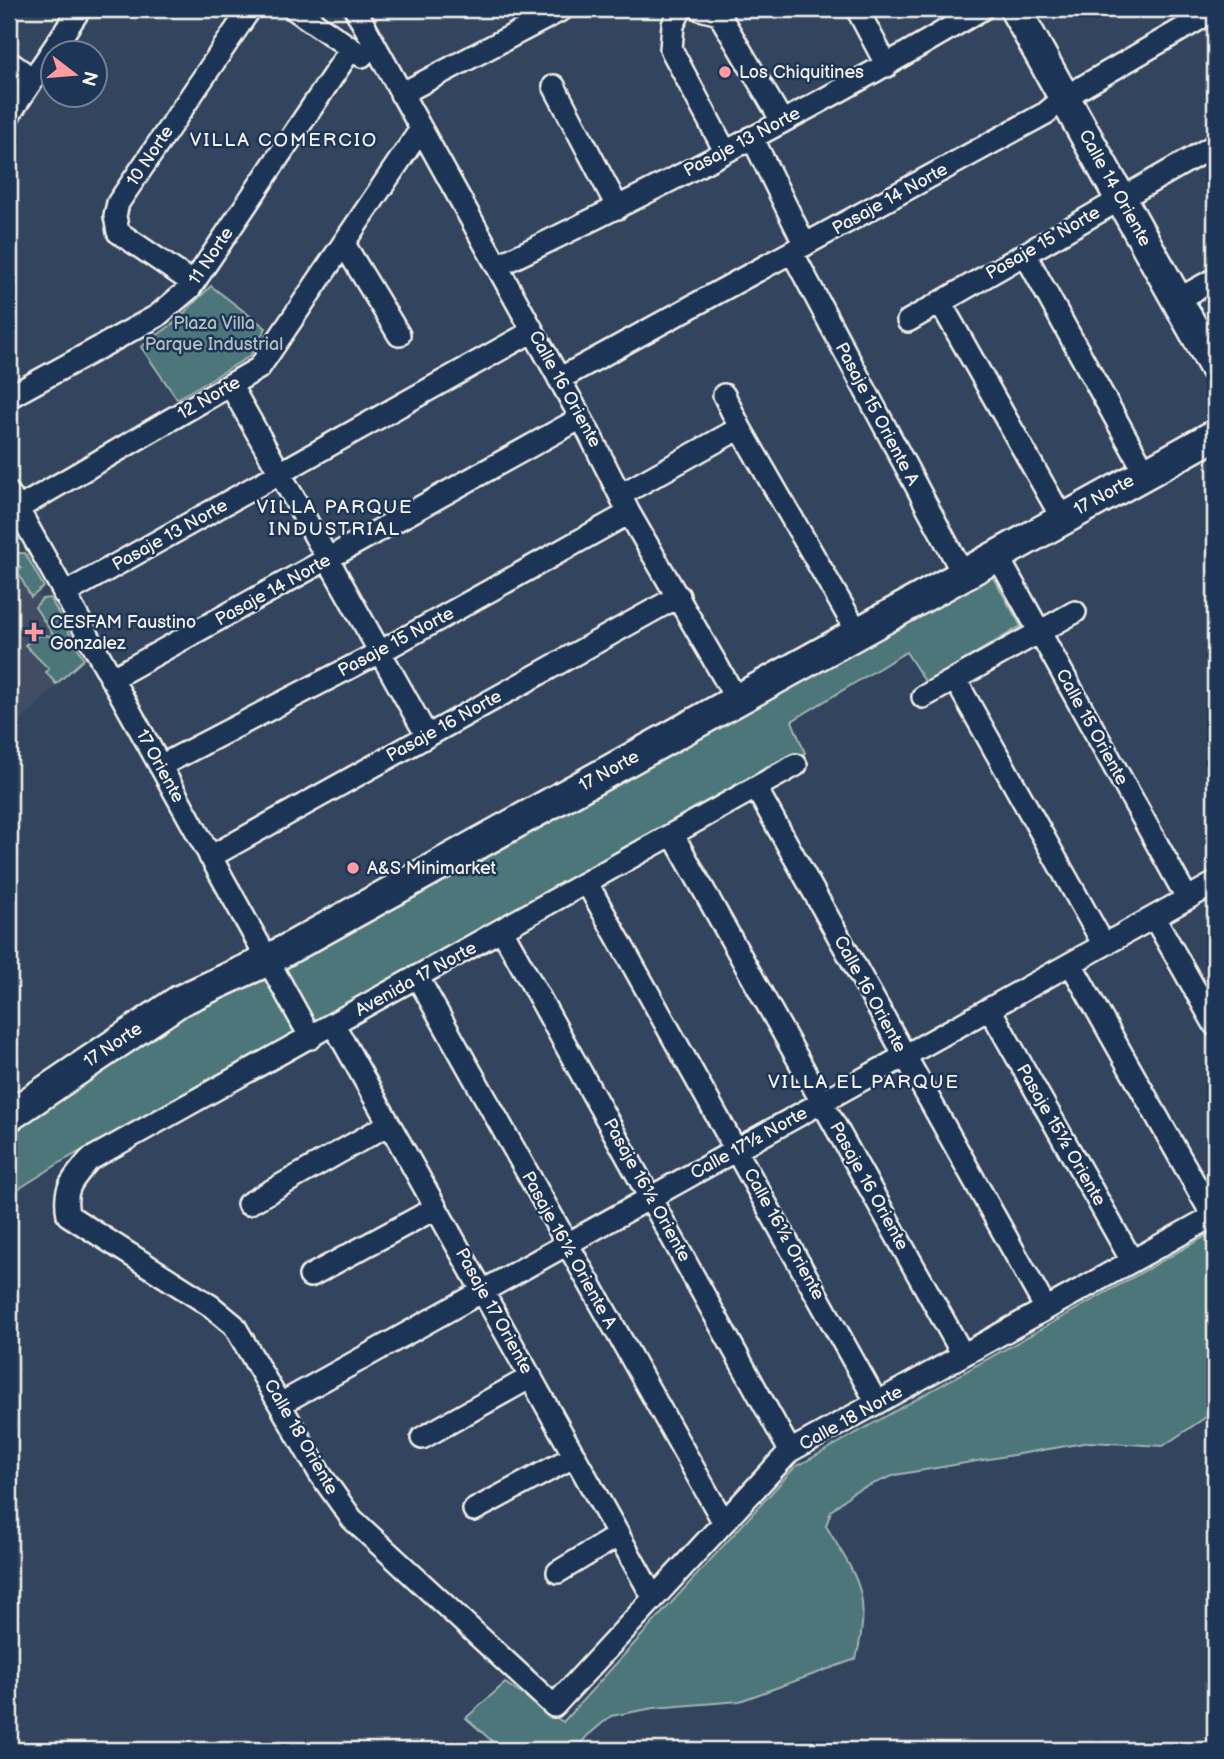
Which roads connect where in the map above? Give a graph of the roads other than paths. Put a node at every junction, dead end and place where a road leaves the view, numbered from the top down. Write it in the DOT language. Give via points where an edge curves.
graph roads {
  1 [pos="80,9"];
  2 [pos="250,9"];
  3 [pos="295,9"];
  4 [pos="563,9"];
  5 [pos="681,9"];
  6 [pos="700,9"];
  7 [pos="857,9"];
  8 [pos="982,9"];
  9 [pos="1015,9"];
  10 [pos="360,10"];
  11 [pos="1215,10"];
  12 [pos="351,48"];
  13 [pos="9,62"];
  14 [pos="887,66"];
  15 [pos="33,79"];
  16 [pos="397,86"];
  17 [pos="554,86"];
  18 [pos="1065,97"];
  19 [pos="9,115"];
  20 [pos="782,121"];
  21 [pos="421,129"];
  22 [pos="752,137"];
  23 [pos="1215,145"];
  24 [pos="725,151"];
  25 [pos="1121,199"];
  26 [pos="618,208"];
  27 [pos="344,244"];
  28 [pos="798,249"];
  29 [pos="1025,254"];
  30 [pos="497,267"];
  31 [pos="1215,279"];
  32 [pos="193,283"];
  33 [pos="1177,300"];
  34 [pos="940,302"];
  35 [pos="908,321"];
  36 [pos="533,331"];
  37 [pos="398,335"];
  38 [pos="1215,368"];
  39 [pos="559,379"];
  40 [pos="231,386"];
  41 [pos="724,395"];
  42 [pos="9,397"];
  43 [pos="581,418"];
  44 [pos="740,428"];
  45 [pos="1215,435"];
  46 [pos="1145,472"];
  47 [pos="281,473"];
  48 [pos="13,501"];
  49 [pos="626,504"];
  50 [pos="1062,519"];
  51 [pos="997,555"];
  52 [pos="329,559"];
  53 [pos="963,574"];
  54 [pos="64,594"];
  55 [pos="678,596"];
  56 [pos="1075,612"];
  57 [pos="1040,632"];
  58 [pos="858,633"];
  59 [pos="380,652"];
  60 [pos="111,679"];
  61 [pos="955,679"];
  62 [pos="923,697"];
  63 [pos="737,700"];
  64 [pos="427,736"];
  65 [pos="796,765"];
  66 [pos="160,766"];
  67 [pos="755,788"];
  68 [pos="673,835"];
  69 [pos="210,857"];
  70 [pos="587,883"];
  71 [pos="1215,883"];
  72 [pos="1187,898"];
  73 [pos="1154,917"];
  74 [pos="502,930"];
  75 [pos="1104,945"];
  76 [pos="268,961"];
  77 [pos="1071,964"];
  78 [pos="418,978"];
  79 [pos="990,1009"];
  80 [pos="334,1025"];
  81 [pos="1215,1025"];
  82 [pos="311,1038"];
  83 [pos="905,1056"];
  84 [pos="822,1102"];
  85 [pos="9,1116"];
  86 [pos="389,1124"];
  87 [pos="736,1150"];
  88 [pos="651,1198"];
  89 [pos="248,1204"];
  90 [pos="436,1208"];
  91 [pos="68,1215"];
  92 [pos="1214,1215"];
  93 [pos="566,1245"];
  94 [pos="1132,1261"];
  95 [pos="310,1276"];
  96 [pos="483,1292"];
  97 [pos="1046,1309"];
  98 [pos="964,1355"];
  99 [pos="531,1377"];
  100 [pos="282,1403"];
  101 [pos="877,1403"];
  102 [pos="422,1438"];
  103 [pos="790,1451"];
  104 [pos="575,1456"];
  105 [pos="474,1510"];
  106 [pos="723,1521"];
  107 [pos="619,1535"];
  108 [pos="558,1572"];
  109 [pos="653,1597"];
  110 [pos="554,1706"];
  1 -- 15 [label="street"];
  2 -- 32 [label="street, 10 Norte" via="118,203 115,216 118,232"];
  3 -- 12 [label="street, Calle 16 Oriente"];
  4 -- 16 [label="street"];
  5 -- 24 [label="street" via="673,25 671,49"];
  6 -- 20 [label="street" via="719,14"];
  7 -- 14 [label="street"];
  8 -- 14 [label="street, Pasaje 13 Norte"];
  9 -- 18 [label="street, Calle 14 Oriente"];
  10 -- 16 [label="street, Calle 16 Oriente"];
  11 -- 18 [label="street, Pasaje 14 Norte"];
  12 -- 16 [label="street, Calle 16 Oriente"];
  12 -- 32 [label="street, 11 Norte"];
  13 -- 15 [label="street"];
  14 -- 20 [label="street, Pasaje 13 Norte"];
  15 -- 19 [label="street"];
  16 -- 21 [label="street, Calle 16 Oriente"];
  17 -- 26 [label="street"];
  18 -- 25 [label="street, Calle 14 Oriente"];
  18 -- 28 [label="street, Pasaje 14 Norte" via="1046,113"];
  20 -- 22 [label="street, Pasaje 13 Norte"];
  21 -- 27 [label="street, 12 Norte"];
  21 -- 30 [label="street, Calle 16 Oriente"];
  22 -- 24 [label="street, Pasaje 13 Norte"];
  22 -- 28 [label="street, Pasaje 15 Oriente A"];
  23 -- 25 [label="street, Pasaje 15 Norte"];
  24 -- 26 [label="street, Pasaje 13 Norte"];
  25 -- 29 [label="street, Pasaje 15 Norte"];
  25 -- 33 [label="street, Calle 14 Oriente"];
  26 -- 30 [label="street, Pasaje 13 Norte"];
  27 -- 37 [label="street"];
  27 -- 40 [label="street, 12 Norte" via="266,360"];
  28 -- 39 [label="street, Pasaje 14 Norte"];
  28 -- 53 [label="street, Pasaje 15 Oriente A"];
  29 -- 34 [label="street, Pasaje 15 Norte"];
  29 -- 46 [label="street"];
  30 -- 36 [label="street, Calle 16 Oriente"];
  31 -- 33 [label="street"];
  32 -- 42 [label="street, 11 Norte" via="157,316"];
  33 -- 38 [label="street, Calle 14 Oriente"];
  34 -- 35 [label="street, Pasaje 15 Norte"];
  34 -- 50 [label="street"];
  36 -- 39 [label="street, Calle 16 Oriente"];
  36 -- 47 [label="street, Pasaje 13 Norte"];
  39 -- 43 [label="street, Calle 16 Oriente"];
  40 -- 47 [label="street"];
  40 -- 48 [label="street, 12 Norte"];
  41 -- 44 [label="street"];
  43 -- 49 [label="street, Calle 16 Oriente"];
  43 -- 52 [label="street, Pasaje 14 Norte"];
  44 -- 49 [label="street, Pasaje 15 Norte"];
  44 -- 58 [label="street"];
  45 -- 46 [label="street, 17 Norte"];
  46 -- 50 [label="street, 17 Norte"];
  47 -- 52 [label="street"];
  47 -- 54 [label="street, Pasaje 13 Norte"];
  48 -- 54 [label="street, 17 Oriente"];
  49 -- 55 [label="street, Calle 16 Oriente"];
  49 -- 59 [label="street, Pasaje 15 Norte"];
  50 -- 51 [label="street, 17 Norte"];
  51 -- 53 [label="street, 17 Norte"];
  51 -- 57 [label="street, Calle 15 Oriente"];
  52 -- 59 [label="street"];
  52 -- 60 [label="street, Pasaje 14 Norte"];
  53 -- 58 [label="street, 17 Norte"];
  54 -- 60 [label="street, 17 Oriente"];
  55 -- 63 [label="street, Calle 16 Oriente"];
  55 -- 64 [label="street, Pasaje 16 Norte"];
  56 -- 57 [label="street"];
  57 -- 61 [label="street"];
  57 -- 72 [label="street, Calle 15 Oriente"];
  58 -- 63 [label="street, 17 Norte"];
  59 -- 64 [label="street"];
  59 -- 66 [label="street, Pasaje 15 Norte"];
  60 -- 66 [label="street, 17 Oriente"];
  61 -- 62 [label="street"];
  61 -- 75 [label="street"];
  63 -- 76 [label="street, 17 Norte"];
  64 -- 69 [label="street, Pasaje 16 Norte"];
  65 -- 67 [label="street, Avenida 17 Norte"];
  66 -- 69 [label="street, 17 Oriente"];
  67 -- 68 [label="street, Avenida 17 Norte"];
  67 -- 83 [label="street, Calle 16 Oriente"];
  68 -- 70 [label="street, Avenida 17 Norte"];
  68 -- 84 [label="street, Pasaje 16 Oriente"];
  69 -- 76 [label="street, 17 Oriente"];
  70 -- 74 [label="street, Avenida 17 Norte"];
  70 -- 87 [label="street, Calle 16½ Oriente"];
  71 -- 72 [label="street, Calle 17½ Norte"];
  72 -- 73 [label="street, Calle 17½ Norte"];
  73 -- 75 [label="street, Calle 17½ Norte"];
  73 -- 81 [label="street"];
  74 -- 78 [label="street, Avenida 17 Norte"];
  74 -- 88 [label="street, Pasaje 16½ Oriente"];
  75 -- 77 [label="street, Calle 17½ Norte"];
  76 -- 82 [label="street, 17 Oriente"];
  76 -- 85 [label="street, 17 Norte" via="179,1001"];
  77 -- 79 [label="street, Calle 17½ Norte"];
  77 -- 92 [label="street"];
  78 -- 80 [label="street, Avenida 17 Norte"];
  78 -- 93 [label="street, Pasaje 16½ Oriente A"];
  79 -- 83 [label="street, Calle 17½ Norte"];
  79 -- 94 [label="street, Pasaje 15½ Oriente"];
  80 -- 82 [label="street, Avenida 17 Norte"];
  80 -- 86 [label="street, Pasaje 17 Oriente"];
  82 -- 91 [label="street, Avenida 17 Norte" via="89,1160 65,1196"];
  83 -- 84 [label="street, Calle 17½ Norte"];
  83 -- 97 [label="street, Calle 16 Oriente"];
  84 -- 87 [label="street, Calle 17½ Norte"];
  84 -- 98 [label="street, Pasaje 16 Oriente"];
  86 -- 89 [label="street"];
  86 -- 90 [label="street, Pasaje 17 Oriente"];
  87 -- 88 [label="street, Calle 17½ Norte"];
  87 -- 101 [label="street, Calle 16½ Oriente"];
  88 -- 93 [label="street, Calle 17½ Norte"];
  88 -- 103 [label="street, Pasaje 16½ Oriente"];
  90 -- 95 [label="street"];
  90 -- 96 [label="street, Pasaje 17 Oriente"];
  91 -- 100 [label="street, Calle 18 Oriente" via="224,1316 240,1332"];
  92 -- 94 [label="street, Calle 18 Norte"];
  93 -- 96 [label="street, Calle 17½ Norte"];
  93 -- 106 [label="street, Pasaje 16½ Oriente A"];
  94 -- 97 [label="street, Calle 18 Norte"];
  96 -- 99 [label="street, Pasaje 17 Oriente"];
  96 -- 100 [label="street, Calle 17½ Norte"];
  97 -- 98 [label="street, Calle 18 Norte"];
  98 -- 101 [label="street, Calle 18 Norte"];
  99 -- 102 [label="street"];
  99 -- 104 [label="street, Pasaje 17 Oriente"];
  100 -- 110 [label="street, Calle 18 Oriente" via="320,1474 352,1519"];
  101 -- 103 [label="street, Calle 18 Norte"];
  103 -- 106 [label="street, Calle 18 Norte"];
  104 -- 105 [label="street"];
  104 -- 107 [label="street, Pasaje 17 Oriente"];
  106 -- 109 [label="street, Calle 18 Norte"];
  107 -- 108 [label="street"];
  107 -- 109 [label="street, Pasaje 17 Oriente"];
  109 -- 110 [label="street, Calle 18 Norte"];
}
